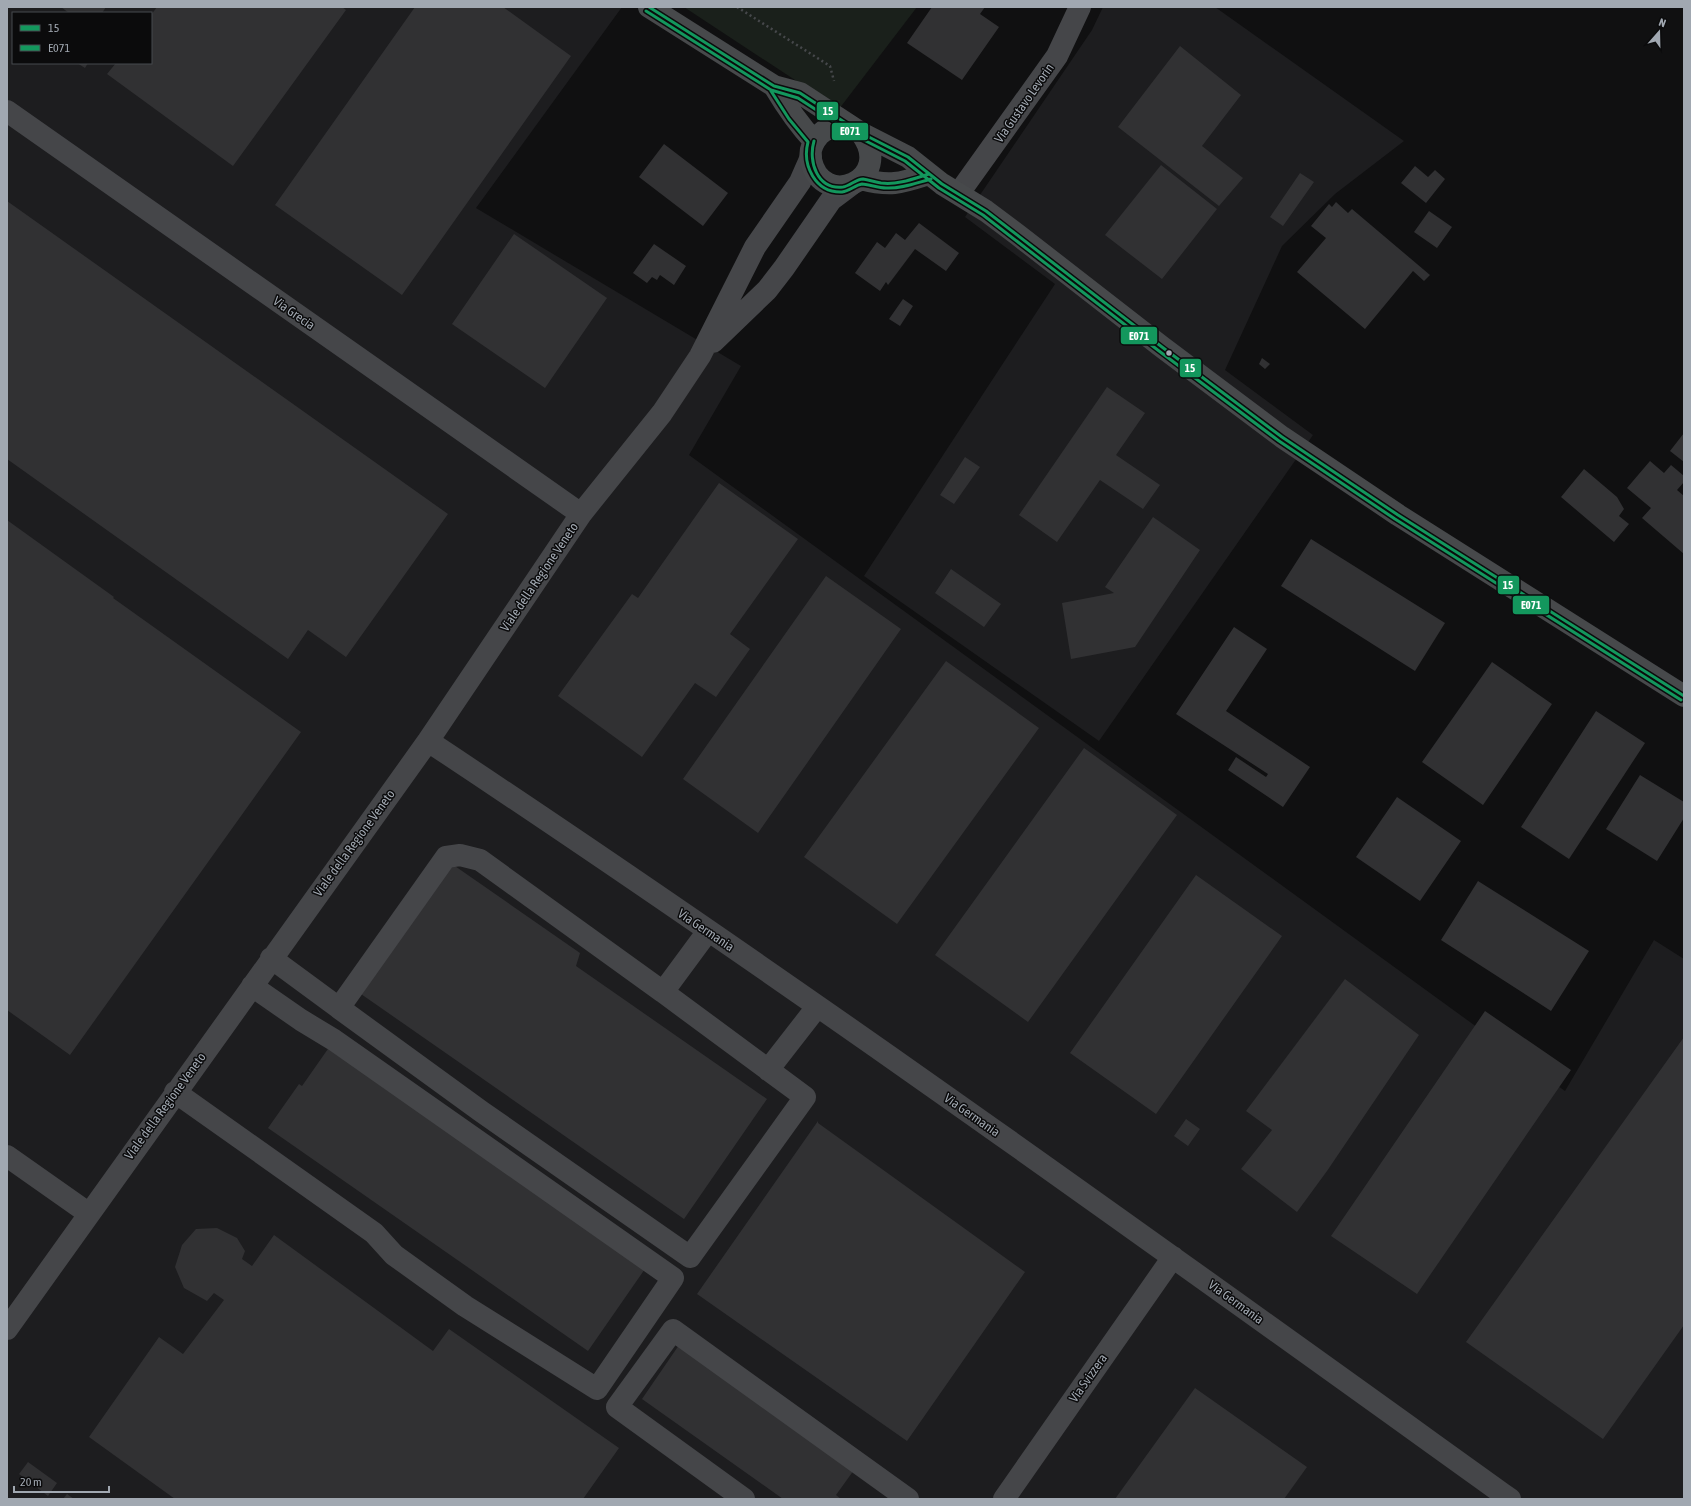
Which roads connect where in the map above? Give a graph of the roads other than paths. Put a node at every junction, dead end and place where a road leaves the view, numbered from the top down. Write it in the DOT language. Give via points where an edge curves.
graph roads {
  1 [pos="649,7"];
  2 [pos="1080,7"];
  3 [pos="774,86"];
  4 [pos="7,111"];
  5 [pos="857,131"];
  6 [pos="812,149"];
  7 [pos="929,174"];
  8 [pos="856,182"];
  9 [pos="959,193"];
  10 [pos="700,356"];
  11 [pos="581,514"];
  12 [pos="1684,696"];
  13 [pos="428,741"];
  14 [pos="708,931"];
  15 [pos="271,958"];
  16 [pos="252,986"];
  17 [pos="663,992"];
  18 [pos="818,1007"];
  19 [pos="339,1008"];
  20 [pos="768,1070"];
  21 [pos="175,1092"];
  22 [pos="7,1156"];
  23 [pos="88,1213"];
  24 [pos="1173,1257"];
  25 [pos="7,1329"];
  26 [pos="744,1499"];
  27 [pos="908,1499"];
  28 [pos="1004,1499"];
  29 [pos="1510,1499"];
  1 -- 3 [label="main road"];
  2 -- 9 [label="street, Via Gustavo Levorin" via="1057,56"];
  3 -- 5 [label="main road" via="800,93"];
  3 -- 6 [label="main road"];
  4 -- 11 [label="street, Via Grecia"];
  5 -- 6 [label="main road" via="835,126 826,130"];
  5 -- 7 [label="main road" via="908,156"];
  5 -- 8 [label="main road" via="871,150 871,160 868,170"];
  6 -- 8 [label="main road" via="813,168 819,178 840,187"];
  6 -- 10 [label="street, Viale della Regione Veneto" via="800,182 754,247"];
  7 -- 8 [label="main road" via="901,183"];
  7 -- 9 [label="main road"];
  8 -- 10 [label="street, Viale della Regione Veneto" via="831,200 766,290"];
  9 -- 12 [label="main road" via="1018,235 1242,408 1312,458"];
  10 -- 11 [label="street, Viale della Regione Veneto" via="662,413"];
  11 -- 13 [label="street, Viale della Regione Veneto"];
  13 -- 14 [label="street, Via Germania"];
  13 -- 15 [label="street, Viale della Regione Veneto"];
  14 -- 17 [label="street"];
  14 -- 18 [label="street, Via Germania"];
  15 -- 16 [label="street, Viale della Regione Veneto"];
  15 -- 19 [label="street"];
  16 -- 21 [label="street, Viale della Regione Veneto"];
  16 -- 21 [label="street" via="334,1040 673,1278 597,1389 458,1301 394,1255 374,1233"];
  17 -- 19 [label="street" via="480,860 460,855 446,857"];
  17 -- 20 [label="street"];
  18 -- 20 [label="street"];
  18 -- 24 [label="street, Via Germania"];
  19 -- 20 [label="street" via="690,1257 805,1097"];
  21 -- 23 [label="street, Viale della Regione Veneto"];
  22 -- 23 [label="street"];
  23 -- 25 [label="street, Viale della Regione Veneto"];
  24 -- 28 [label="street, Via Svizzera"];
  24 -- 29 [label="street, Via Germania"];
  26 -- 27 [label="street" via="617,1407 673,1330"];
}
